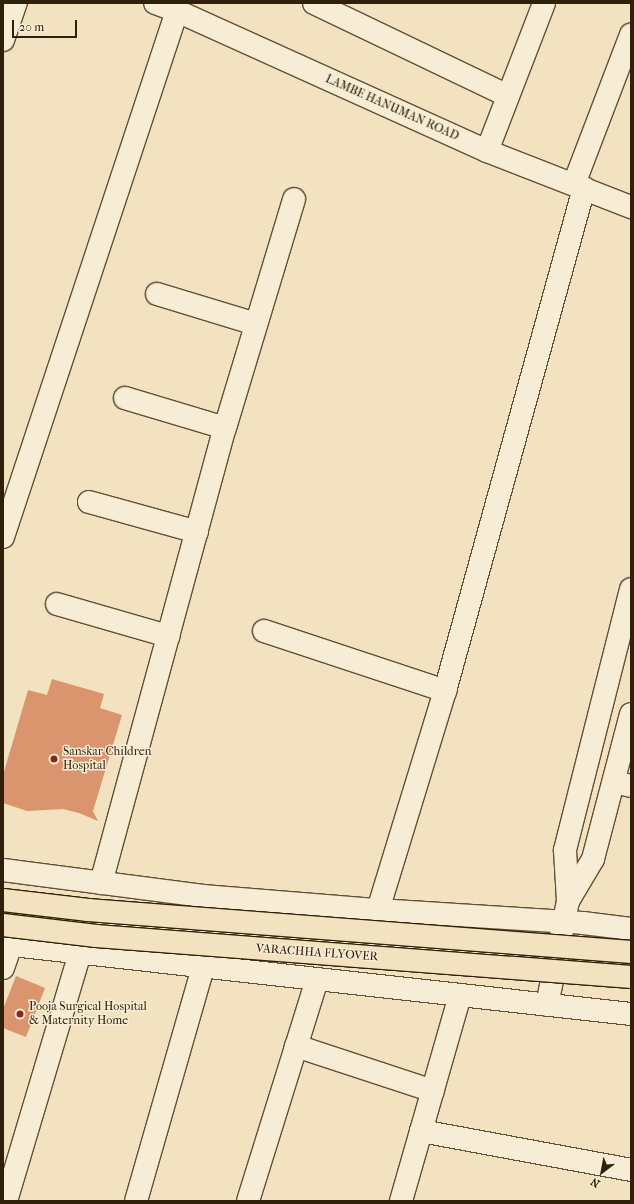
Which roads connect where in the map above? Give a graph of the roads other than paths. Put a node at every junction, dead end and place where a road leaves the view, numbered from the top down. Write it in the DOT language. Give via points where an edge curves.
graph roads {
  1 [pos="16,3"];
  2 [pos="155,3"];
  3 [pos="314,3"];
  4 [pos="544,3"];
  5 [pos="177,11"];
  6 [pos="631,35"];
  7 [pos="3,40"];
  8 [pos="508,96"];
  9 [pos="487,151"];
  10 [pos="579,186"];
  11 [pos="294,199"];
  12 [pos="631,208"];
  13 [pos="157,294"];
  14 [pos="256,324"];
  15 [pos="125,398"];
  16 [pos="225,428"];
  17 [pos="89,502"];
  18 [pos="197,532"];
  19 [pos="3,537"];
  20 [pos="631,589"];
  21 [pos="57,604"];
  22 [pos="264,631"];
  23 [pos="168,636"];
  24 [pos="445,691"];
  25 [pos="631,714"];
  26 [pos="623,784"];
  27 [pos="3,870"];
  28 [pos="101,883"];
  29 [pos="3,900"];
  30 [pos="568,901"];
  31 [pos="378,910"];
  32 [pos="564,922"];
  33 [pos="3,925"];
  34 [pos="631,928"];
  35 [pos="7,944"];
  36 [pos="631,952"];
  37 [pos="80,953"];
  38 [pos="204,966"];
  39 [pos="3,968"];
  40 [pos="631,977"];
  41 [pos="317,979"];
  42 [pos="460,995"];
  43 [pos="547,1005"];
  44 [pos="631,1014"];
  45 [pos="296,1046"];
  46 [pos="433,1091"];
  47 [pos="421,1131"];
  48 [pos="631,1170"];
  49 [pos="6,1201"];
  50 [pos="136,1201"];
  51 [pos="248,1201"];
  52 [pos="401,1201"];
  1 -- 7 [label="street"];
  2 -- 5 [label="street, LAMBE HANUMAN ROAD"];
  3 -- 8 [label="street"];
  4 -- 8 [label="street"];
  5 -- 9 [label="street, LAMBE HANUMAN ROAD"];
  5 -- 19 [label="street"];
  6 -- 10 [label="street"];
  8 -- 9 [label="street"];
  9 -- 10 [label="street, LAMBE HANUMAN ROAD"];
  10 -- 12 [label="street, LAMBE HANUMAN ROAD"];
  10 -- 24 [label="street"];
  11 -- 14 [label="street"];
  13 -- 14 [label="street"];
  14 -- 16 [label="street"];
  15 -- 16 [label="street"];
  16 -- 18 [label="street"];
  17 -- 18 [label="street"];
  18 -- 23 [label="street"];
  20 -- 30 [label="street" via="565,850"];
  21 -- 23 [label="street"];
  22 -- 24 [label="street"];
  23 -- 28 [label="street"];
  24 -- 31 [label="street"];
  25 -- 26 [label="street"];
  26 -- 30 [label="street" via="593,859"];
  27 -- 28 [label="street"];
  28 -- 31 [label="street" via="203,896"];
  29 -- 36 [label="main road, VARACHHA FLYOVER, bridge" via="88,910"];
  30 -- 32 [label="street"];
  31 -- 32 [label="street"];
  32 -- 34 [label="street"];
  32 -- 43 [label="street"];
  33 -- 40 [label="main road, VARACHHA FLYOVER, bridge" via="96,936"];
  35 -- 37 [label="street"];
  35 -- 39 [label="street"];
  37 -- 38 [label="street"];
  37 -- 49 [label="street"];
  38 -- 41 [label="street"];
  38 -- 50 [label="street"];
  41 -- 42 [label="street"];
  41 -- 45 [label="street"];
  42 -- 43 [label="street"];
  42 -- 46 [label="street"];
  43 -- 44 [label="street"];
  45 -- 46 [label="street"];
  45 -- 51 [label="street"];
  46 -- 47 [label="street"];
  47 -- 48 [label="street"];
  47 -- 52 [label="street"];
}
